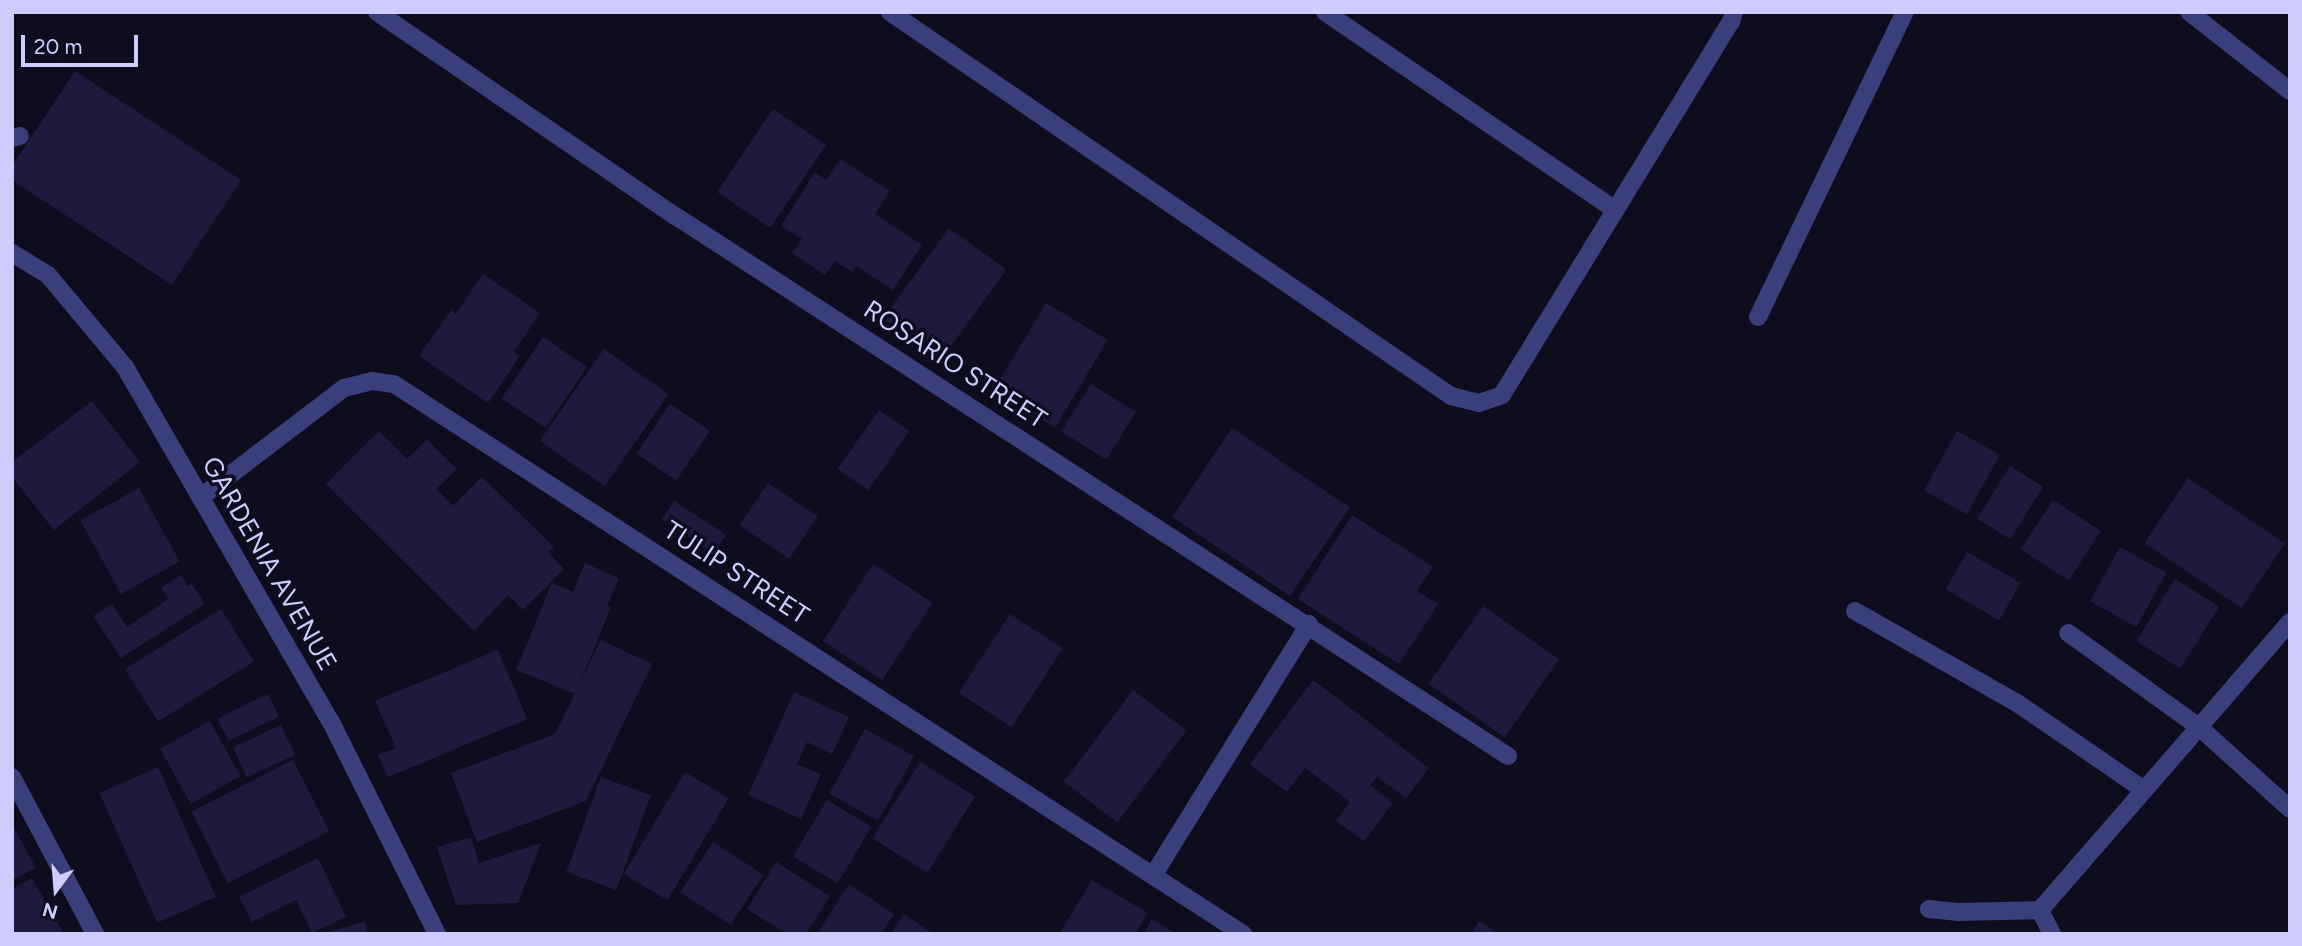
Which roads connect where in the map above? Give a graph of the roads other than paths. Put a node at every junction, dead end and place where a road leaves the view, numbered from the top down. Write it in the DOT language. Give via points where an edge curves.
graph roads {
  1 [pos="377,12"];
  2 [pos="890,12"];
  3 [pos="1325,12"];
  4 [pos="1734,12"];
  5 [pos="1905,12"];
  6 [pos="2189,12"];
  7 [pos="2290,91"];
  8 [pos="1615,210"];
  9 [pos="12,253"];
  10 [pos="1758,317"];
  11 [pos="201,497"];
  12 [pos="1855,611"];
  13 [pos="2290,622"];
  14 [pos="1309,624"];
  15 [pos="2068,632"];
  16 [pos="2199,727"];
  17 [pos="1508,756"];
  18 [pos="12,777"];
  19 [pos="2144,790"];
  20 [pos="2290,809"];
  21 [pos="1154,874"];
  22 [pos="1928,909"];
  23 [pos="2040,910"];
  24 [pos="95,934"];
  25 [pos="437,934"];
  26 [pos="1243,934"];
  27 [pos="2052,934"];
  1 -- 14 [label="street, ROSARIO STREET" via="674,215"];
  2 -- 8 [label="street" via="1451,397 1479,403 1502,395"];
  3 -- 8 [label="street"];
  4 -- 8 [label="street"];
  5 -- 10 [label="street"];
  6 -- 7 [label="street"];
  9 -- 11 [label="street, GARDENIA AVENUE" via="48,275 125,367"];
  11 -- 21 [label="street, TULIP STREET" via="344,388 372,381 394,384"];
  11 -- 25 [label="street, GARDENIA AVENUE" via="331,722"];
  12 -- 19 [label="street" via="2017,703"];
  13 -- 16 [label="street"];
  14 -- 17 [label="street, ROSARIO STREET"];
  14 -- 21 [label="street"];
  15 -- 16 [label="street"];
  16 -- 19 [label="street"];
  16 -- 20 [label="street"];
  18 -- 24 [label="street"];
  19 -- 23 [label="street"];
  21 -- 26 [label="street, TULIP STREET"];
  22 -- 23 [label="street"];
  23 -- 27 [label="street"];
}
